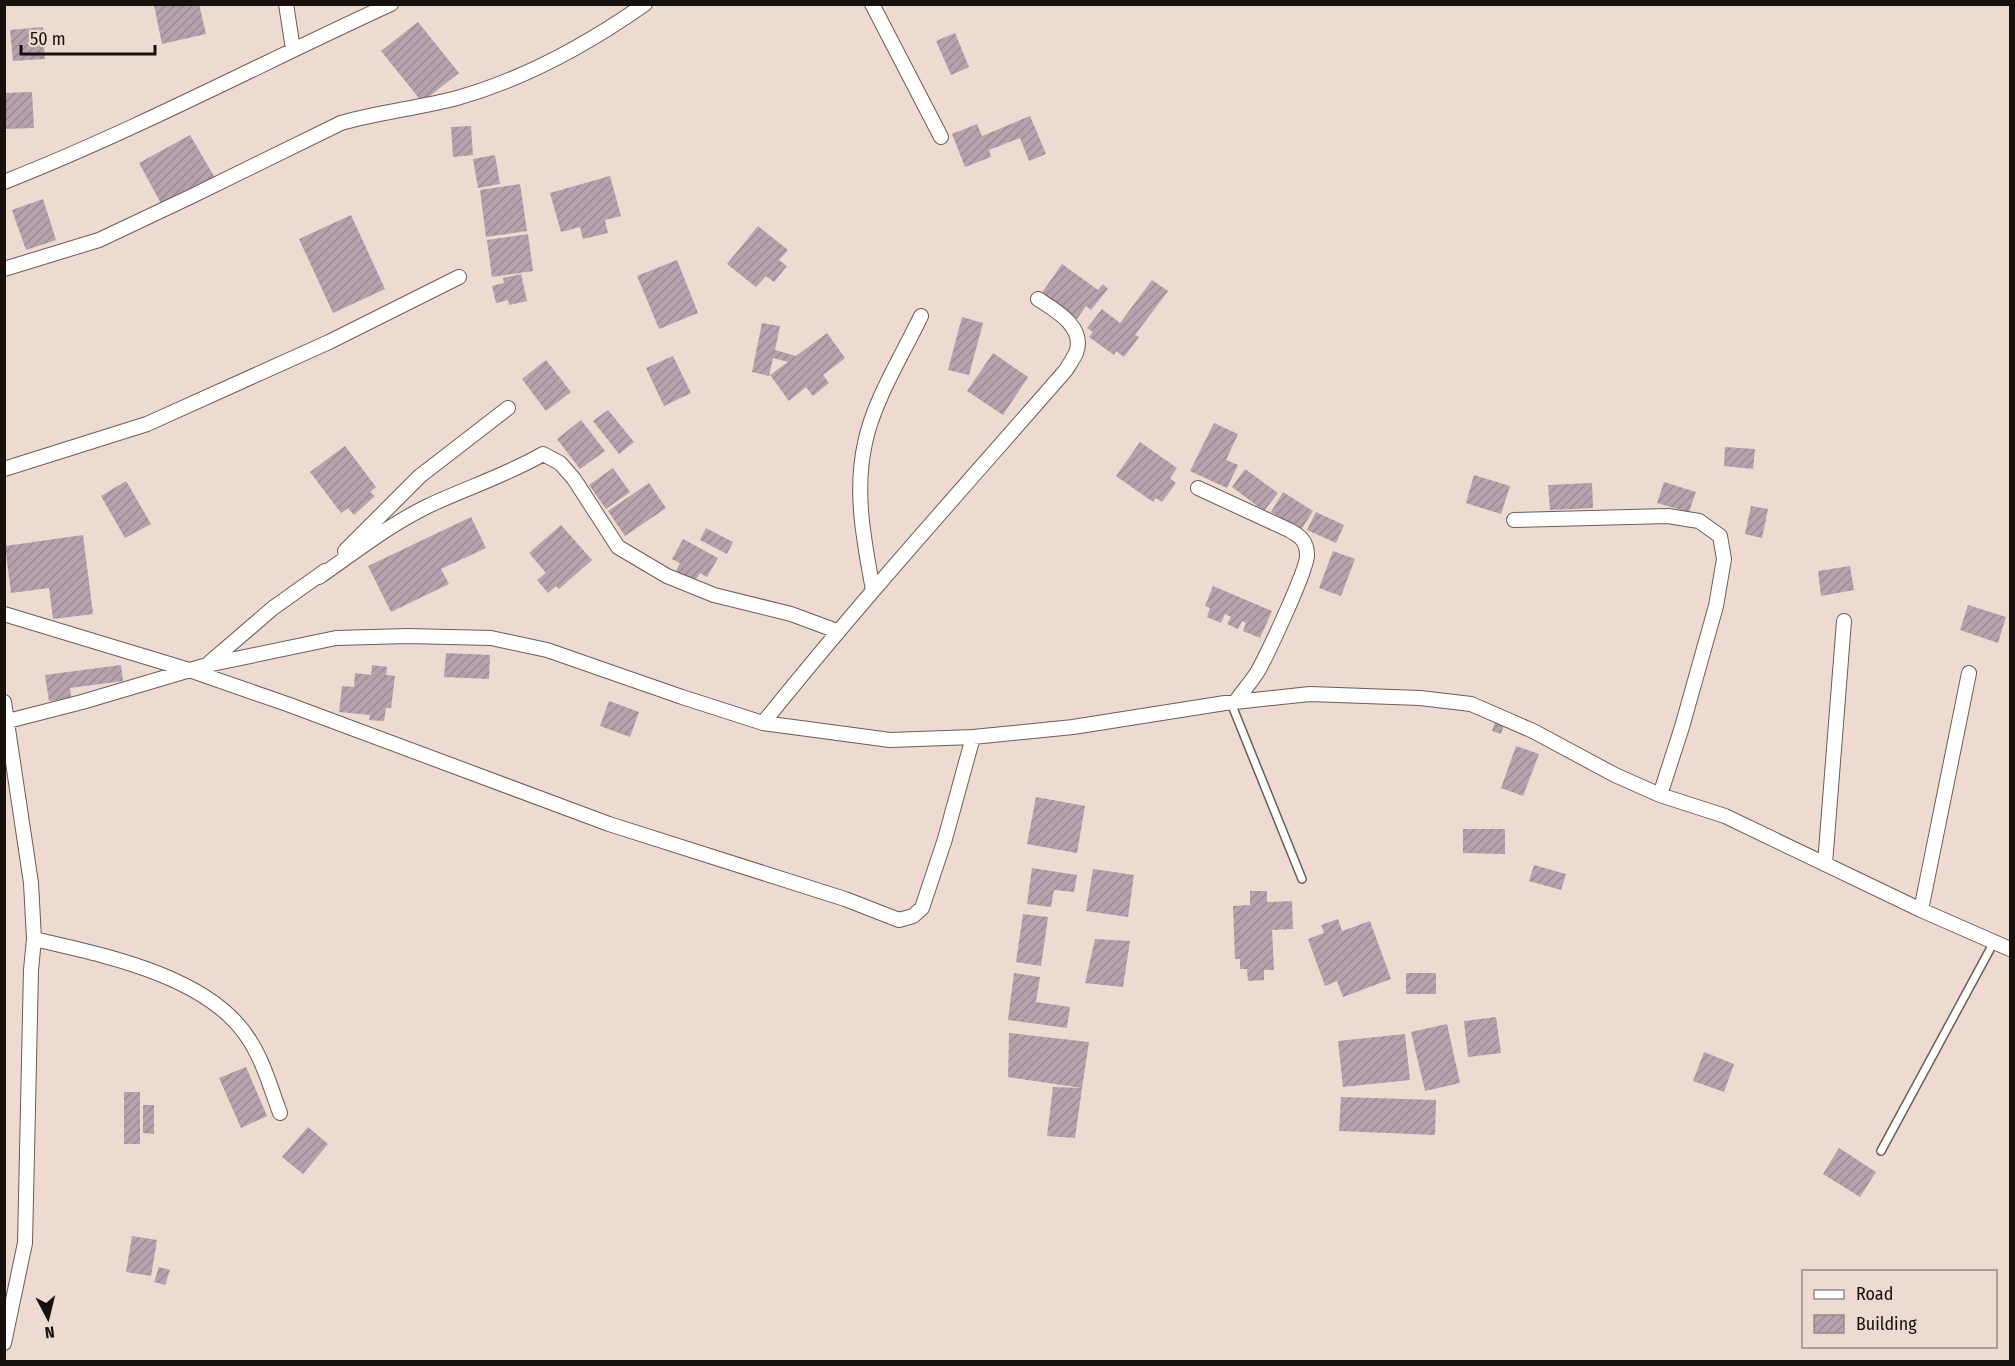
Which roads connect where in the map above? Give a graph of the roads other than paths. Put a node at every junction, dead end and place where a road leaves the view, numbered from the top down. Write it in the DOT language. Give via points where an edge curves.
graph roads {
  1 [pos="286,4"];
  2 [pos="391,4"];
  3 [pos="645,4"];
  4 [pos="872,4"];
  5 [pos="293,49"];
  6 [pos="941,137"];
  7 [pos="4,182"];
  8 [pos="4,269"];
  9 [pos="459,277"];
  10 [pos="1038,299"];
  11 [pos="921,316"];
  12 [pos="508,408"];
  13 [pos="4,469"];
  14 [pos="1198,488"];
  15 [pos="1514,520"];
  16 [pos="319,577"];
  17 [pos="873,590"];
  18 [pos="4,614"];
  19 [pos="1844,621"];
  20 [pos="837,631"];
  21 [pos="207,665"];
  22 [pos="189,670"];
  23 [pos="1969,673"];
  24 [pos="4,702"];
  25 [pos="1233,702"];
  26 [pos="8,721"];
  27 [pos="763,723"];
  28 [pos="973,737"];
  29 [pos="1660,795"];
  30 [pos="1825,864"];
  31 [pos="1302,879"];
  32 [pos="1921,909"];
  33 [pos="34,939"];
  34 [pos="1994,942"];
  35 [pos="2010,950"];
  36 [pos="280,1113"];
  37 [pos="1881,1151"];
  38 [pos="4,1343"];
  1 -- 5 [label="street"];
  2 -- 5 [label="street"];
  3 -- 8 [label="street" via="569,53 517,76 459,98 341,123 99,240"];
  4 -- 6 [label="street"];
  5 -- 7 [label="street" via="182,104"];
  9 -- 13 [label="street" via="329,342 147,424"];
  10 -- 17 [label="street" via="1070,324 1078,340 1077,352 1066,370"];
  11 -- 17 [label="street" via="872,417 864,443 861,526"];
  12 -- 16 [label="street" via="420,476"];
  14 -- 25 [label="street" via="1301,536 1308,556 1258,670"];
  15 -- 29 [label="street" via="1668,516 1699,521 1720,536 1724,559 1716,606"];
  16 -- 20 [label="street" via="392,525 543,454 560,463 574,479 618,547 667,576 714,595 791,614"];
  16 -- 21 [label="street" via="273,608"];
  17 -- 20 [label="street"];
  18 -- 22 [label="street"];
  19 -- 30 [label="street"];
  20 -- 27 [label="street"];
  21 -- 22 [label="street"];
  21 -- 27 [label="street" via="336,638 491,638 547,650"];
  22 -- 26 [label="street"];
  22 -- 28 [label="street" via="609,824 899,920 922,908"];
  23 -- 32 [label="street"];
  24 -- 26 [label="street"];
  25 -- 28 [label="street"];
  25 -- 29 [label="street" via="1310,694 1408,697 1471,704"];
  25 -- 31 [label="lane"];
  26 -- 33 [label="street" via="31,883"];
  27 -- 28 [label="street" via="890,740"];
  29 -- 30 [label="street" via="1725,816"];
  30 -- 32 [label="street"];
  32 -- 34 [label="street"];
  33 -- 36 [label="street" via="111,957 177,981 229,1013 250,1041"];
  33 -- 38 [label="street" via="25,1243"];
  34 -- 35 [label="street"];
  34 -- 37 [label="lane"];
}
